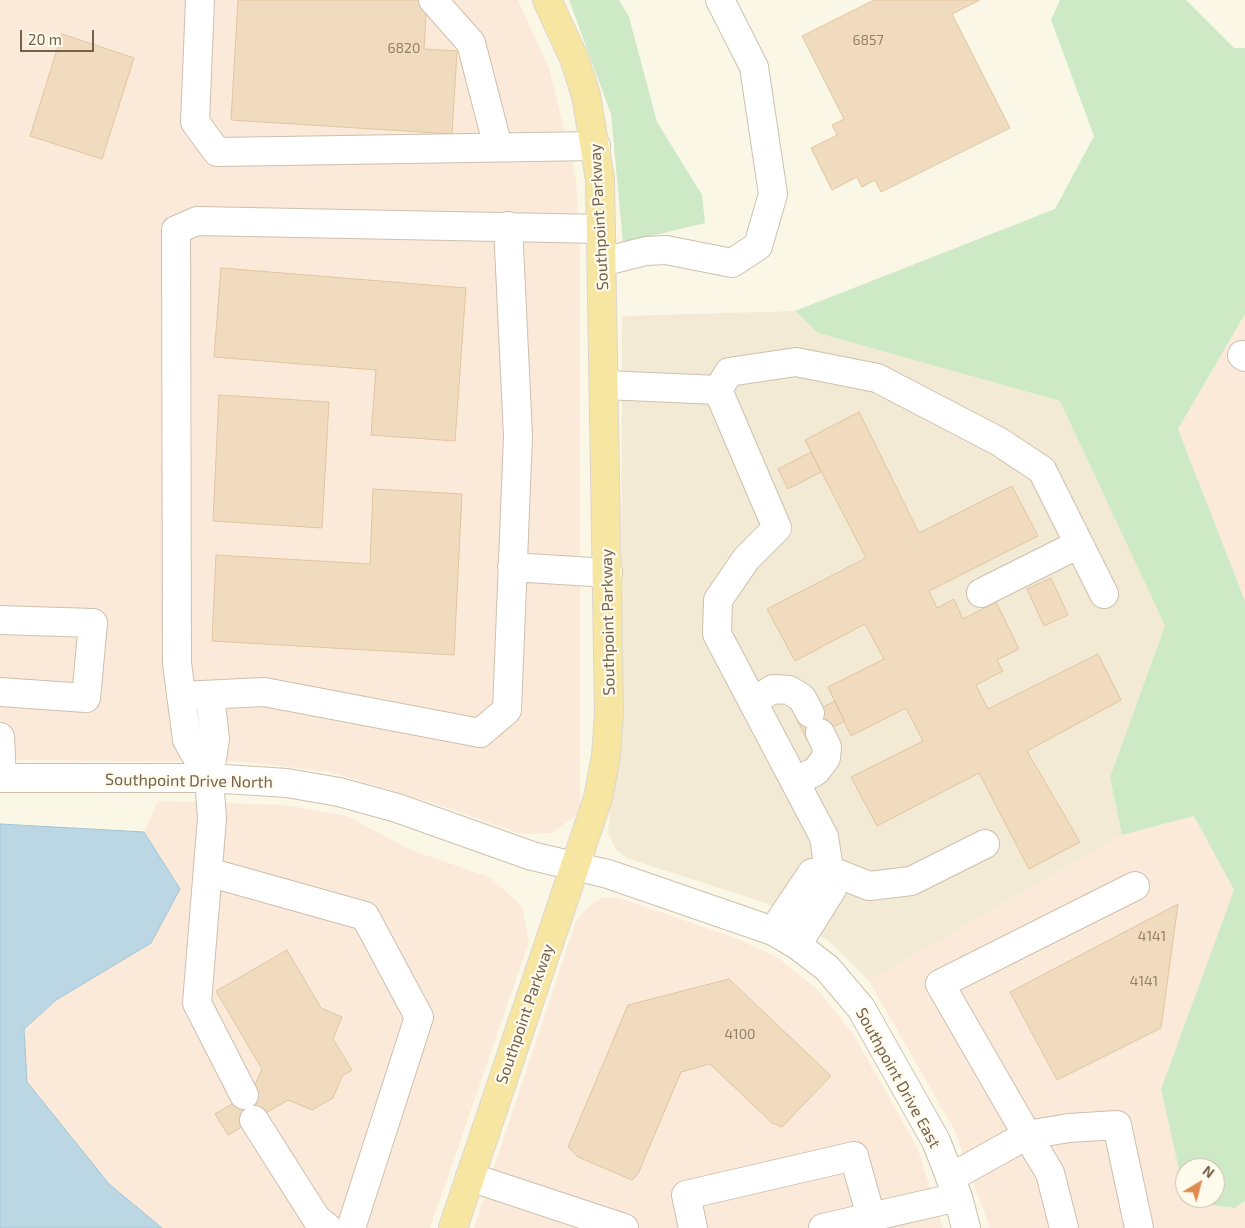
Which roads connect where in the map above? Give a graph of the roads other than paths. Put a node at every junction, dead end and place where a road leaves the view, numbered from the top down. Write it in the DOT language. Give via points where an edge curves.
graph roads {
  1 [pos="200,0"];
  2 [pos="433,0"];
  3 [pos="547,0"];
  4 [pos="720,0"];
  5 [pos="596,146"];
  6 [pos="498,147"];
  7 [pos="508,226"];
  8 [pos="601,229"];
  9 [pos="602,262"];
  10 [pos="605,385"];
  11 [pos="718,390"];
  12 [pos="1079,544"];
  13 [pos="512,567"];
  14 [pos="608,572"];
  15 [pos="981,593"];
  16 [pos="1104,594"];
  17 [pos="0,620"];
  18 [pos="0,692"];
  19 [pos="210,695"];
  20 [pos="181,696"];
  21 [pos="753,702"];
  22 [pos="0,737"];
  23 [pos="1,778"];
  24 [pos="209,778"];
  25 [pos="795,782"];
  26 [pos="985,844"];
  27 [pos="575,866"];
  28 [pos="829,870"];
  29 [pos="208,872"];
  30 [pos="1135,886"];
  31 [pos="773,931"];
  32 [pos="797,945"];
  33 [pos="244,1095"];
  34 [pos="254,1120"];
  35 [pos="1027,1135"];
  36 [pos="470,1177"];
  37 [pos="954,1188"];
  38 [pos="871,1217"];
  39 [pos="328,1228"];
  40 [pos="351,1228"];
  41 [pos="453,1228"];
  42 [pos="624,1228"];
  43 [pos="693,1228"];
  44 [pos="824,1228"];
  45 [pos="966,1228"];
  46 [pos="1064,1228"];
  47 [pos="1139,1228"];
  1 -- 6 [label="street" via="196,122 216,152"];
  2 -- 6 [label="street" via="471,43"];
  3 -- 5 [label="main road, Southpoint Parkway" via="574,58 586,95"];
  4 -- 9 [label="street" via="754,67 757,86 773,194 758,246 732,263 666,250 646,251"];
  5 -- 6 [label="street"];
  5 -- 8 [label="main road, Southpoint Parkway"];
  7 -- 8 [label="street"];
  7 -- 13 [label="street" via="518,436"];
  7 -- 20 [label="street" via="197,221 176,230 177,654"];
  8 -- 9 [label="main road, Southpoint Parkway"];
  9 -- 10 [label="main road, Southpoint Parkway"];
  10 -- 11 [label="street"];
  10 -- 14 [label="main road, Southpoint Parkway"];
  11 -- 12 [label="street" via="729,372 796,362 877,378 998,441 1042,470"];
  11 -- 21 [label="street" via="777,528 746,559 718,600 717,634"];
  12 -- 15 [label="street"];
  12 -- 16 [label="street"];
  13 -- 14 [label="street"];
  13 -- 19 [label="street" via="507,710 480,733 264,692"];
  14 -- 27 [label="main road, Southpoint Parkway" via="610,713 606,756 598,798"];
  17 -- 18 [label="street" via="93,623 86,698"];
  19 -- 20 [label="street"];
  19 -- 24 [label="street" via="215,740"];
  20 -- 24 [label="street" via="187,740"];
  21 -- 25 [label="street"];
  21 -- 25 [label="street" via="773,689 789,690 802,698 827,747 826,758 816,770"];
  22 -- 23 [label="street"];
  23 -- 24 [label="street, Southpoint Drive North"];
  24 -- 27 [label="street, Southpoint Drive North" via="287,783 339,792 397,808 532,856"];
  24 -- 29 [label="street" via="212,818"];
  25 -- 28 [label="street" via="824,837"];
  26 -- 28 [label="street" via="911,881 869,886"];
  27 -- 31 [label="street, Southpoint Drive East" via="608,874"];
  27 -- 36 [label="main road, Southpoint Parkway"];
  28 -- 31 [label="street" via="812,873"];
  28 -- 32 [label="street" via="832,888"];
  29 -- 33 [label="street" via="197,1003"];
  29 -- 40 [label="street" via="365,916 418,1017"];
  30 -- 35 [label="street" via="940,984"];
  31 -- 32 [label="street, Southpoint Drive East"];
  32 -- 37 [label="street, Southpoint Drive East" via="827,968 860,1008 936,1142"];
  34 -- 39 [label="street" via="316,1218"];
  35 -- 37 [label="street"];
  35 -- 46 [label="street" via="1050,1173"];
  35 -- 47 [label="street" via="1117,1124"];
  36 -- 41 [label="main road, Southpoint Parkway"];
  36 -- 42 [label="street"];
  37 -- 38 [label="street"];
  37 -- 45 [label="street, Southpoint Drive East"];
  38 -- 43 [label="street" via="854,1156 686,1195"];
  38 -- 44 [label="street"];
}
